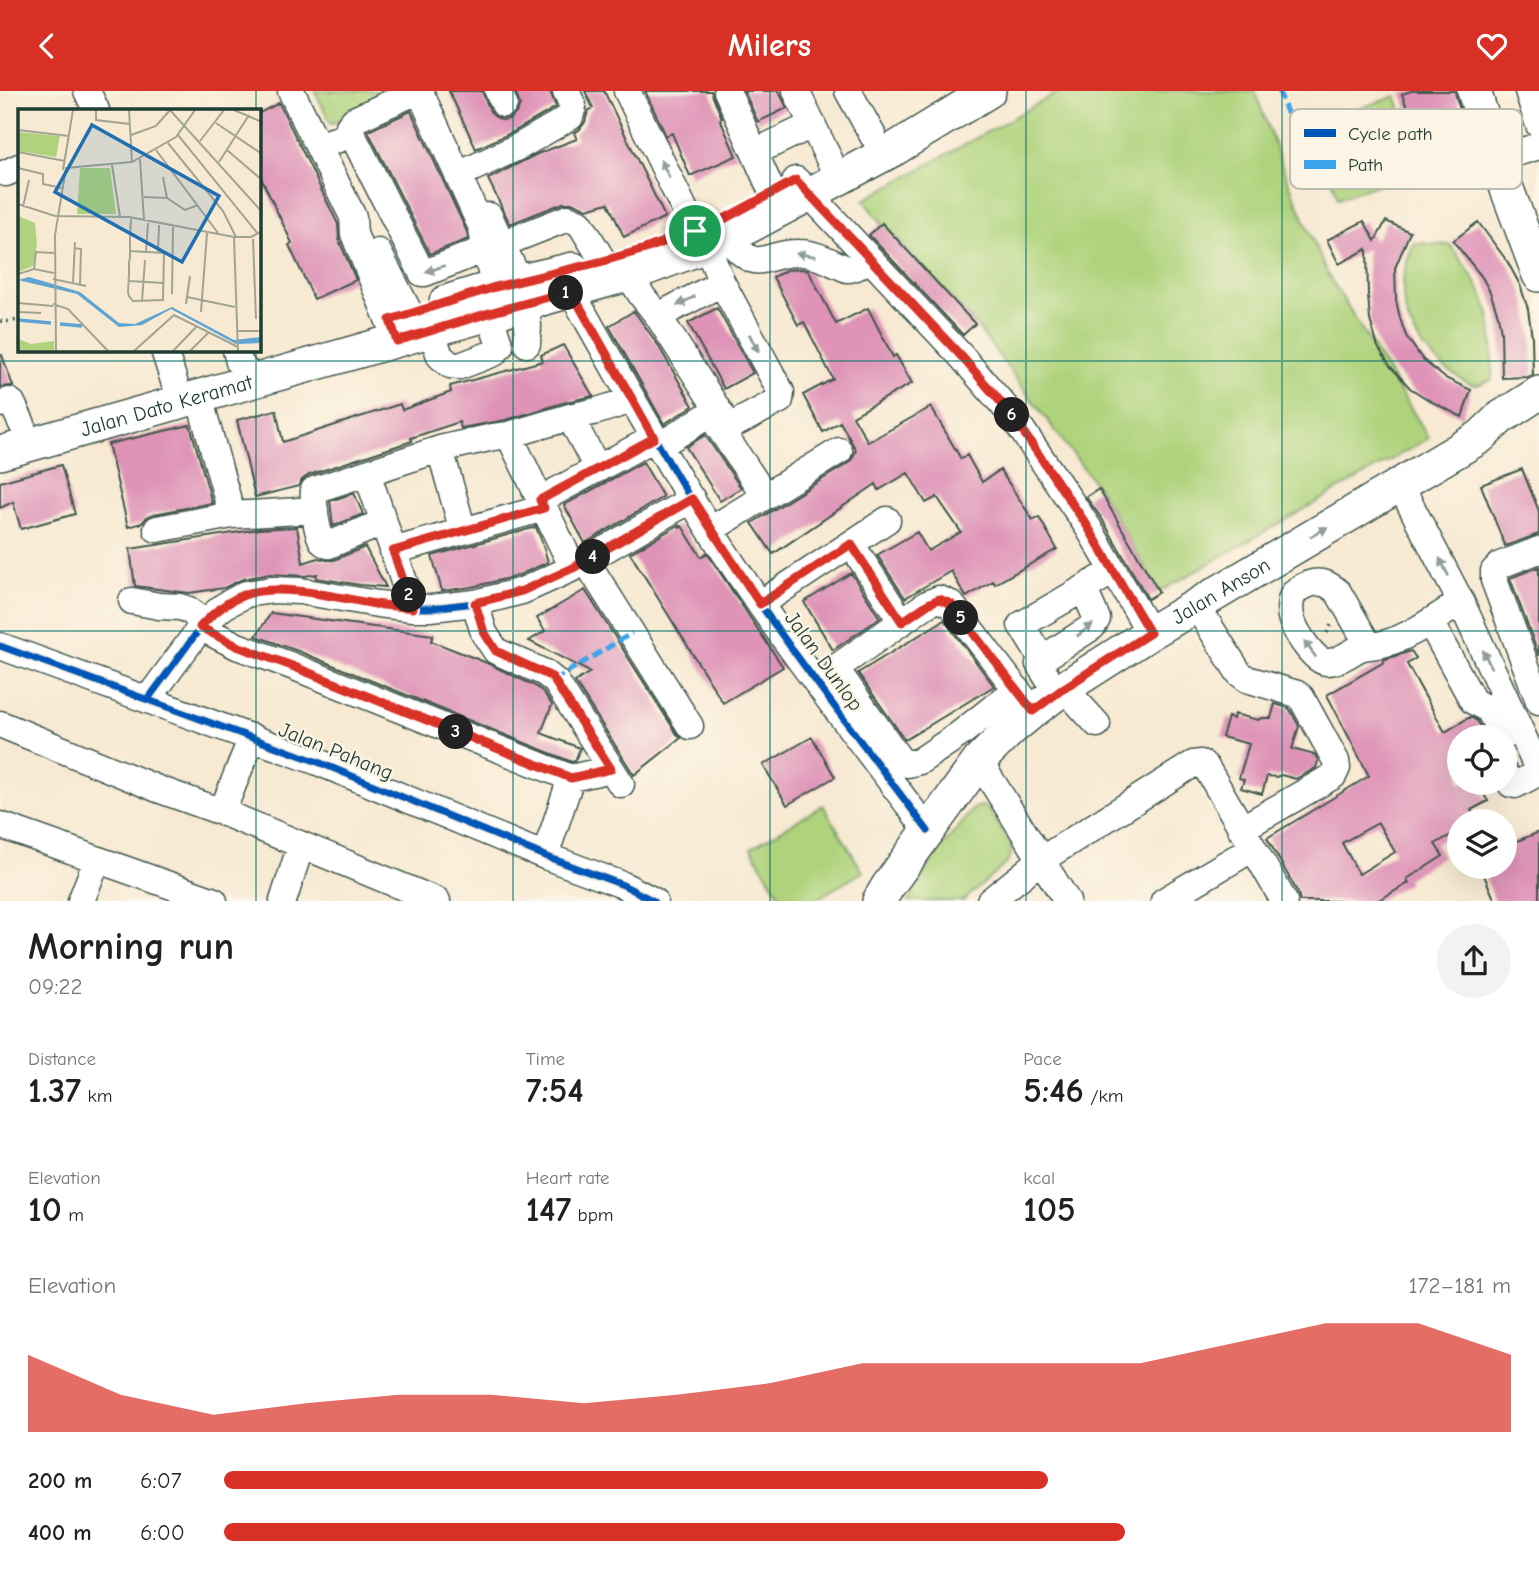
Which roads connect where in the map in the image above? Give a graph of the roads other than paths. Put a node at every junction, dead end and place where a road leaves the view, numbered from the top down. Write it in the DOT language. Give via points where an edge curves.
graph roads {
  1 [pos="88,91"];
  2 [pos="291,91"];
  3 [pos="433,91"];
  4 [pos="566,91"];
  5 [pos="627,91"];
  6 [pos="727,91"];
  7 [pos="796,91"];
  8 [pos="947,91"];
  9 [pos="989,91"];
  10 [pos="1474,91"];
  11 [pos="1493,91"];
  12 [pos="1528,91"];
  13 [pos="859,95"];
  14 [pos="96,109"];
  15 [pos="1484,109"];
  16 [pos="1498,109"];
  17 [pos="812,125"];
  18 [pos="1539,125"];
  19 [pos="352,134"];
  20 [pos="873,136"];
  21 [pos="319,146"];
  22 [pos="755,152"];
  23 [pos="830,161"];
  24 [pos="469,170"];
  25 [pos="1522,181"];
  26 [pos="1520,189"];
  27 [pos="792,190"];
  28 [pos="1539,224"];
  29 [pos="710,238"];
  30 [pos="494,246"];
  31 [pos="867,257"];
  32 [pos="616,268"];
  33 [pos="1539,275"];
  34 [pos="722,283"];
  35 [pos="571,291"];
  36 [pos="507,296"];
  37 [pos="658,316"];
  38 [pos="407,326"];
  39 [pos="527,344"];
  40 [pos="248,363"];
  41 [pos="179,376"];
  42 [pos="1539,393"];
  43 [pos="632,400"];
  44 [pos="714,412"];
  45 [pos="570,417"];
  46 [pos="1539,418"];
  47 [pos="7,420"];
  48 [pos="509,435"];
  49 [pos="1480,437"];
  50 [pos="656,442"];
  51 [pos="440,449"];
  52 [pos="839,451"];
  53 [pos="0,453"];
  54 [pos="598,468"];
  55 [pos="368,473"];
  56 [pos="1400,485"];
  57 [pos="765,496"];
  58 [pos="692,499"];
  59 [pos="542,504"];
  60 [pos="315,510"];
  61 [pos="232,515"];
  62 [pos="887,520"];
  63 [pos="384,522"];
  64 [pos="157,529"];
  65 [pos="710,530"];
  66 [pos="463,531"];
  67 [pos="851,544"];
  68 [pos="1539,550"];
  69 [pos="393,551"];
  70 [pos="1283,554"];
  71 [pos="580,565"];
  72 [pos="1113,571"];
  73 [pos="1088,586"];
  74 [pos="1303,587"];
  75 [pos="132,601"];
  76 [pos="1461,602"];
  77 [pos="475,603"];
  78 [pos="760,604"];
  79 [pos="1196,605"];
  80 [pos="413,608"];
  81 [pos="902,622"];
  82 [pos="1430,622"];
  83 [pos="202,625"];
  84 [pos="1150,633"];
  85 [pos="0,646"];
  86 [pos="1369,646"];
  87 [pos="1042,659"];
  88 [pos="1043,696"];
  89 [pos="148,699"];
  90 [pos="1492,700"];
  91 [pos="1539,701"];
  92 [pos="0,724"];
  93 [pos="1097,724"];
  94 [pos="1501,725"];
  95 [pos="690,726"];
  96 [pos="252,737"];
  97 [pos="1517,745"];
  98 [pos="979,761"];
  99 [pos="571,778"];
  100 [pos="1517,784"];
  101 [pos="222,812"];
  102 [pos="0,825"];
  103 [pos="928,831"];
  104 [pos="1247,839"];
  105 [pos="301,845"];
  106 [pos="545,856"];
  107 [pos="97,860"];
  108 [pos="1041,860"];
  109 [pos="81,901"];
  110 [pos="214,901"];
  111 [pos="282,901"];
  112 [pos="437,901"];
  113 [pos="654,901"];
  114 [pos="879,901"];
  115 [pos="990,901"];
  116 [pos="1067,901"];
  117 [pos="1164,901"];
  118 [pos="1284,901"];
  1 -- 14 [label="street"];
  2 -- 21 [label="street"];
  3 -- 24 [label="street"];
  4 -- 24 [label="street" via="573,106 570,117"];
  29 -- 5 [label="street, one-way"];
  6 -- 22 [label="street"];
  7 -- 17 [label="street"];
  8 -- 20 [label="main road, Jalan Dato Keramat"];
  9 -- 27 [label="main road, Jalan Dato Keramat" via="896,148"];
  10 -- 15 [label="main road"];
  11 -- 16 [label="main road"];
  12 -- 18 [label="street"];
  13 -- 20 [label="street"];
  17 -- 22 [label="street"];
  17 -- 23 [label="street"];
  19 -- 21 [label="street"];
  30 -- 19 [label="street, one-way" via="422,273"];
  19 -- 30 [label="street" via="349,126 354,120 413,93 421,94"];
  20 -- 23 [label="main road, Jalan Dato Keramat"];
  21 -- 38 [label="street" via="353,217 354,234"];
  22 -- 27 [label="street"];
  23 -- 27 [label="main road, Jalan Dato Keramat"];
  24 -- 30 [label="street"];
  25 -- 28 [label="main road"];
  26 -- 33 [label="main road"];
  27 -- 29 [label="main road, Jalan Dato Keramat"];
  27 -- 31 [label="street"];
  31 -- 29 [label="street, one-way" via="853,269 810,254 758,261"];
  29 -- 32 [label="main road, Jalan Dato Keramat"];
  29 -- 34 [label="street"];
  30 -- 32 [label="street" via="568,218 580,223"];
  30 -- 36 [label="street"];
  31 -- 72 [label="street" via="1011,414"];
  32 -- 35 [label="main road, Jalan Dato Keramat"];
  32 -- 36 [label="main road, Jalan Dato Keramat"];
  32 -- 37 [label="street"];
  34 -- 37 [label="street, one-way"];
  34 -- 44 [label="street, one-way" via="782,396 729,427"];
  35 -- 36 [label="main road, Jalan Dato Keramat"];
  35 -- 43 [label="street, Jalan Dunlop"];
  36 -- 38 [label="main road, Jalan Dato Keramat"];
  36 -- 39 [label="street" via="528,326"];
  37 -- 44 [label="street"];
  38 -- 40 [label="main road, Jalan Dato Keramat"];
  40 -- 41 [label="main road, Jalan Dato Keramat"];
  41 -- 47 [label="main road, Jalan Dato Keramat"];
  41 -- 53 [label="main road, Jalan Dato Keramat" via="76,430"];
  41 -- 61 [label="street"];
  42 -- 49 [label="main road"];
  43 -- 45 [label="street"];
  43 -- 50 [label="street, Jalan Dunlop"];
  44 -- 50 [label="street"];
  44 -- 57 [label="street"];
  45 -- 48 [label="street"];
  45 -- 54 [label="street"];
  46 -- 49 [label="main road" via="1508,433"];
  48 -- 51 [label="street"];
  48 -- 59 [label="street"];
  49 -- 56 [label="main road, Jalan Anson"];
  50 -- 54 [label="street"];
  50 -- 58 [label="street, Jalan Dunlop"];
  51 -- 55 [label="street"];
  51 -- 66 [label="street"];
  52 -- 57 [label="street"];
  54 -- 59 [label="street"];
  55 -- 60 [label="street" via="314,490"];
  55 -- 63 [label="street"];
  70 -- 56 [label="main road, Jalan Anson, one-way"];
  76 -- 56 [label="street, one-way"];
  57 -- 65 [label="street"];
  58 -- 65 [label="street, Jalan Dunlop"];
  58 -- 71 [label="street"];
  59 -- 66 [label="street"];
  59 -- 71 [label="street"];
  60 -- 61 [label="street"];
  60 -- 63 [label="street" via="323,541 329,545"];
  61 -- 64 [label="street"];
  62 -- 67 [label="street"];
  63 -- 69 [label="street"];
  65 -- 78 [label="street, Jalan Dunlop"];
  66 -- 69 [label="street"];
  67 -- 78 [label="street"];
  67 -- 81 [label="street"];
  68 -- 91 [label="street" via="1500,565 1494,580"];
  69 -- 80 [label="street"];
  70 -- 74 [label="street"];
  70 -- 79 [label="main road, Jalan Anson"];
  71 -- 77 [label="street" via="522,591"];
  71 -- 95 [label="street"];
  72 -- 73 [label="street"];
  72 -- 84 [label="street"];
  87 -- 73 [label="street, one-way" via="1092,628 1097,619 1085,592"];
  73 -- 87 [label="street" via="1021,625"];
  74 -- 86 [label="street" via="1322,582 1338,592"];
  86 -- 74 [label="street, one-way" via="1335,662 1319,661 1292,622 1291,601"];
  75 -- 83 [label="street" via="180,607"];
  76 -- 82 [label="street"];
  90 -- 76 [label="street, one-way"];
  77 -- 80 [label="street"];
  77 -- 99 [label="street" via="496,651 552,677 616,776"];
  78 -- 103 [label="street, Jalan Dunlop"];
  79 -- 84 [label="main road, Jalan Anson"];
  79 -- 104 [label="street" via="1239,673 1301,697 1336,761 1333,776"];
  80 -- 83 [label="street" via="272,590 246,594"];
  81 -- 88 [label="street" via="939,599 951,604"];
  81 -- 88 [label="street" via="840,665 838,672 900,760 908,764 920,761 960,734"];
  82 -- 86 [label="street" via="1392,641"];
  82 -- 90 [label="street" via="1473,701"];
  83 -- 89 [label="street"];
  83 -- 99 [label="street" via="237,646"];
  84 -- 88 [label="main road, Jalan Anson"];
  85 -- 89 [label="street, Jalan Pahang"];
  87 -- 88 [label="street"];
  88 -- 93 [label="street"];
  88 -- 98 [label="main road, Jalan Anson"];
  89 -- 96 [label="street, Jalan Pahang"];
  90 -- 94 [label="street" via="1489,710"];
  92 -- 101 [label="street"];
  96 -- 101 [label="street"];
  96 -- 106 [label="street, Jalan Pahang"];
  97 -- 100 [label="street" via="1537,772"];
  98 -- 103 [label="main road, Jalan Anson"];
  98 -- 108 [label="street"];
  99 -- 106 [label="street"];
  101 -- 105 [label="street"];
  102 -- 107 [label="street"];
  103 -- 114 [label="main road, Jalan Anson"];
  104 -- 108 [label="street" via="1206,767 1193,764"];
  104 -- 117 [label="street"];
  104 -- 118 [label="street"];
  105 -- 111 [label="street"];
  105 -- 112 [label="street"];
  106 -- 113 [label="street, Jalan Pahang"];
  107 -- 109 [label="street"];
  107 -- 110 [label="street"];
  108 -- 115 [label="street"];
  108 -- 116 [label="street"];
}
